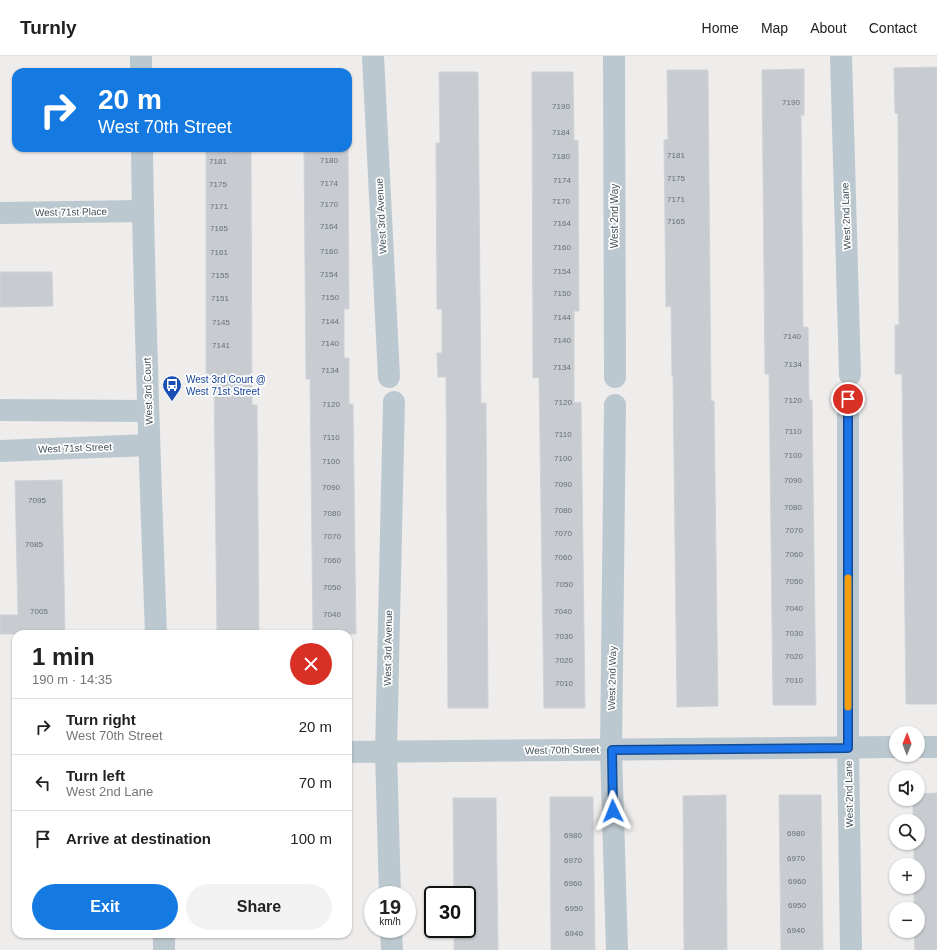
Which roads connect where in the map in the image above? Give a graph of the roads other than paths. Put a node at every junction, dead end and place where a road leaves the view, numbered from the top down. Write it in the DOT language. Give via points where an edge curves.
graph roads {
  1 [pos="141,56"];
  2 [pos="373,56"];
  3 [pos="614,56"];
  4 [pos="841,56"];
  5 [pos="141,68"];
  6 [pos="142,152"];
  7 [pos="143,211"];
  8 [pos="0,213"];
  9 [pos="850,375"];
  10 [pos="389,377"];
  11 [pos="615,377"];
  12 [pos="848,399"];
  13 [pos="394,402"];
  14 [pos="615,405"];
  15 [pos="0,410"];
  16 [pos="148,411"];
  17 [pos="149,445"];
  18 [pos="0,451"];
  19 [pos="156,630"];
  20 [pos="889,747"];
  21 [pos="925,747"];
  22 [pos="937,747"];
  23 [pos="848,748"];
  24 [pos="612,750"];
  25 [pos="352,752"];
  26 [pos="386,752"];
  27 [pos="390,886"];
  28 [pos="164,938"];
  29 [pos="391,938"];
  30 [pos="164,950"];
  31 [pos="392,950"];
  32 [pos="617,950"];
  33 [pos="851,950"];
  1 -- 5 [label="street"];
  2 -- 10 [label="street, West 3rd Avenue"];
  3 -- 11 [label="street, West 2nd Way"];
  4 -- 9 [label="street, West 2nd Lane"];
  6 -- 7 [label="street, West 3rd Court"];
  7 -- 8 [label="street, West 71st Place"];
  7 -- 16 [label="street, West 3rd Court"];
  12 -- 23 [label="street, West 2nd Lane"];
  13 -- 26 [label="street, West 3rd Avenue"];
  14 -- 24 [label="street, West 2nd Way"];
  15 -- 16 [label="street"];
  16 -- 17 [label="street, West 3rd Court"];
  17 -- 18 [label="street, West 71st Street"];
  17 -- 19 [label="street, West 3rd Court"];
  20 -- 23 [label="street, West 70th Street"];
  21 -- 22 [label="street"];
  23 -- 24 [label="street, West 70th Street"];
  23 -- 33 [label="street, West 2nd Lane"];
  24 -- 26 [label="street, West 70th Street"];
  24 -- 32 [label="street, West 2nd Way"];
  25 -- 26 [label="street, West 70th Street"];
  26 -- 27 [label="street, West 3rd Avenue"];
  28 -- 30 [label="street"];
  29 -- 31 [label="street"];
}
